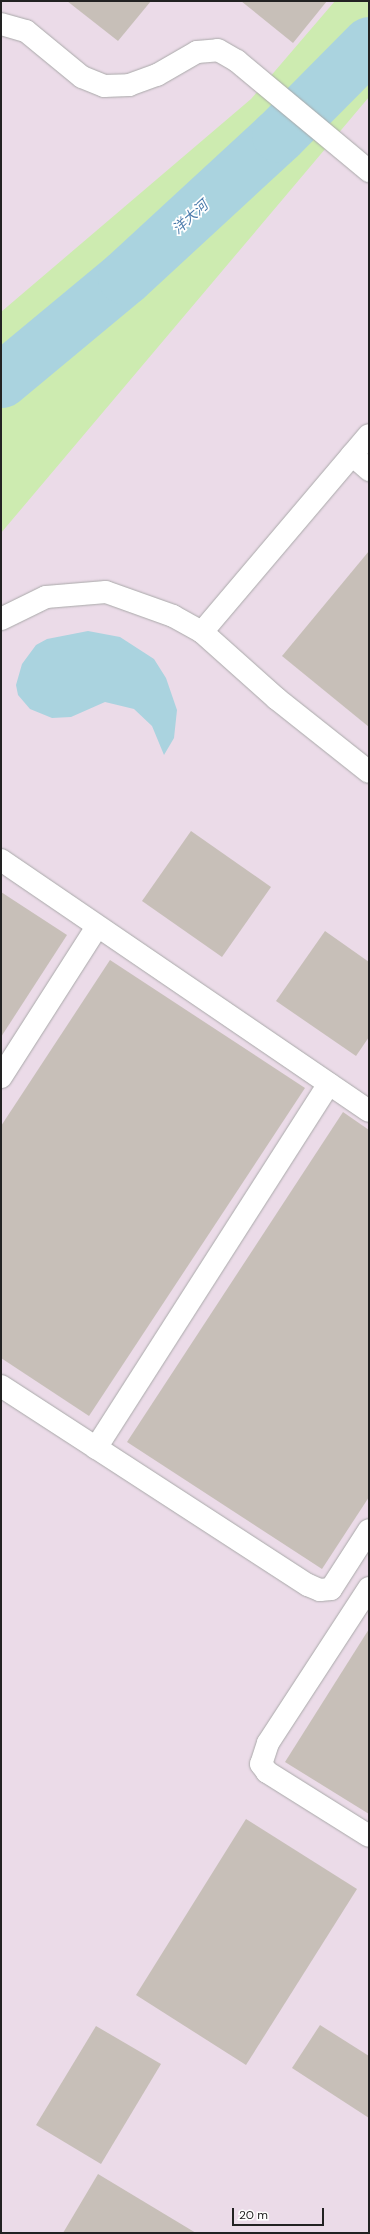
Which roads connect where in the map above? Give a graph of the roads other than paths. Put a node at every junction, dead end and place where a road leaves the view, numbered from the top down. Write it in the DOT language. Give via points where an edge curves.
graph roads {
  1 [pos="1,24"];
  2 [pos="369,171"];
  3 [pos="369,435"];
  4 [pos="352,456"];
  5 [pos="369,470"];
  6 [pos="1,619"];
  7 [pos="202,632"];
  8 [pos="369,772"];
  9 [pos="1,860"];
  10 [pos="97,927"];
  11 [pos="1,1077"];
  12 [pos="329,1084"];
  13 [pos="369,1111"];
  14 [pos="1,1386"];
  15 [pos="96,1448"];
  16 [pos="369,1530"];
  17 [pos="369,1588"];
  18 [pos="369,1836"];
  1 -- 2 [label="lane" via="26,31 82,77 104,86 129,85 157,75 197,52 218,50 237,61"];
  3 -- 4 [label="lane"];
  4 -- 5 [label="lane"];
  4 -- 7 [label="lane"];
  6 -- 7 [label="lane" via="46,597 106,592 173,616"];
  7 -- 8 [label="lane" via="277,699"];
  9 -- 10 [label="lane"];
  10 -- 11 [label="lane"];
  10 -- 12 [label="lane"];
  12 -- 13 [label="lane"];
  12 -- 15 [label="lane"];
  14 -- 15 [label="lane"];
  15 -- 16 [label="lane" via="320,1590 331,1589"];
  17 -- 18 [label="lane" via="268,1743 261,1764 267,1772"];
}
